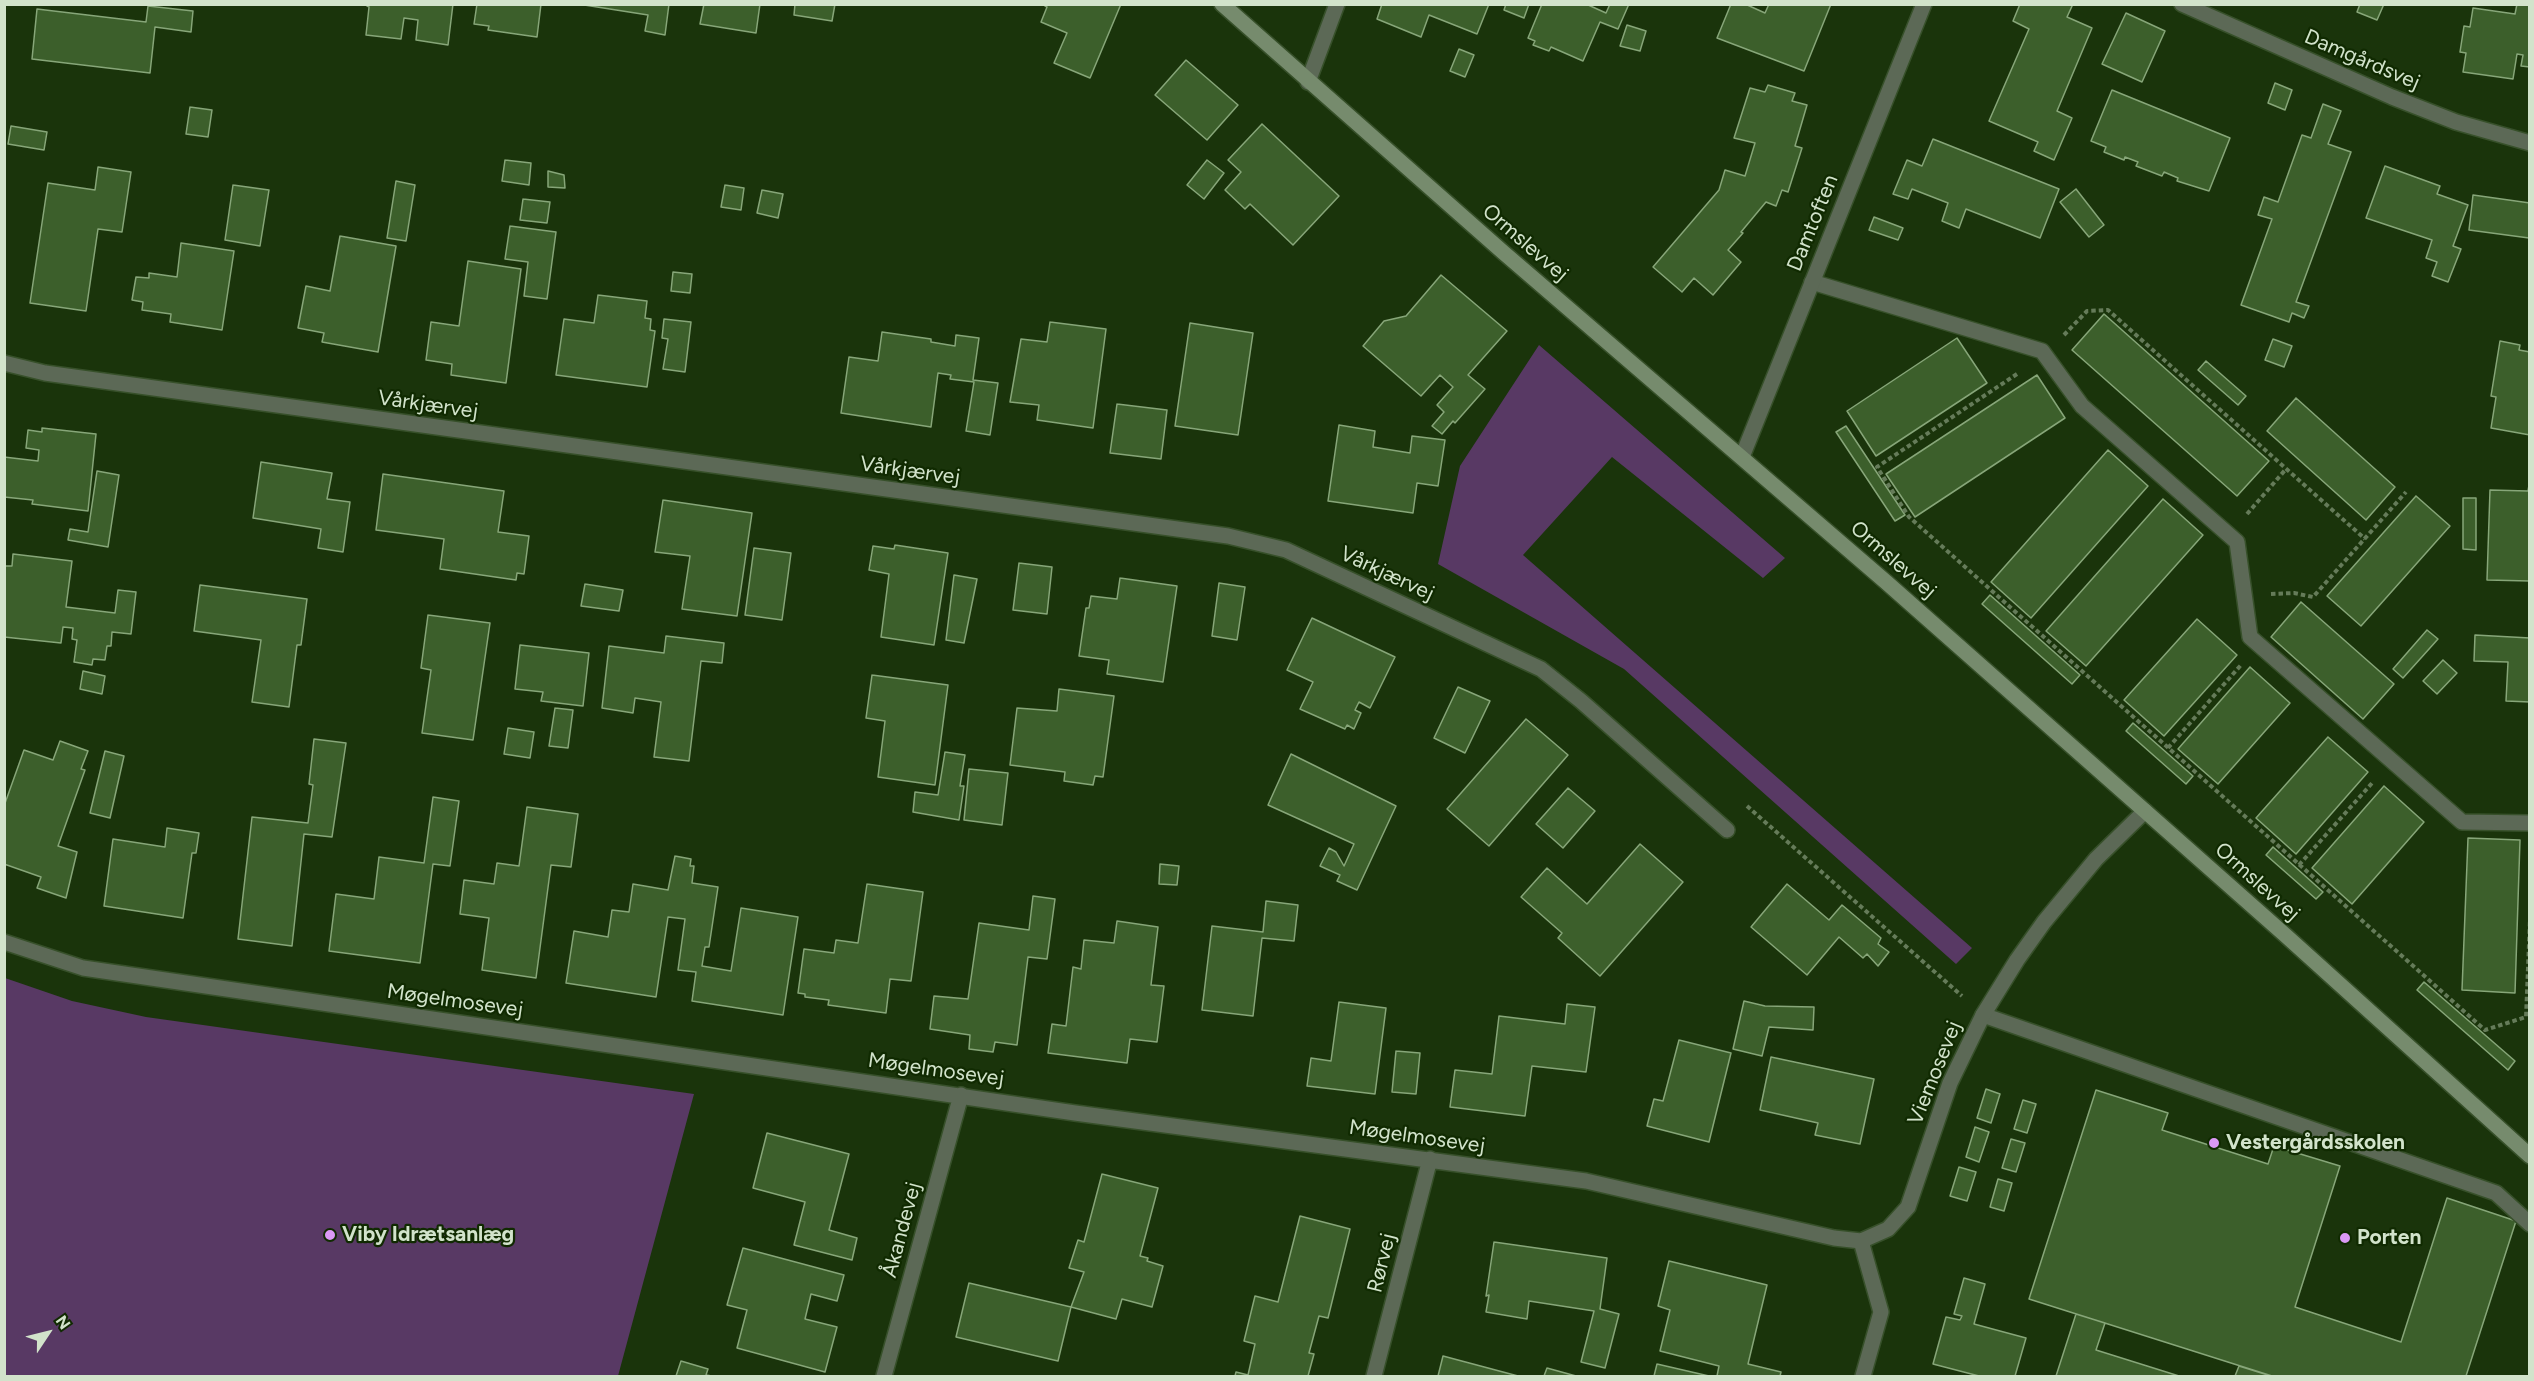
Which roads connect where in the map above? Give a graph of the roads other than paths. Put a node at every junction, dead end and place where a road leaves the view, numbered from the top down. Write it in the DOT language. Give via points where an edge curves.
graph roads {
  1 [pos="1222,4"];
  2 [pos="1337,4"];
  3 [pos="1924,4"];
  4 [pos="2182,4"];
  5 [pos="1308,81"];
  6 [pos="2529,143"];
  7 [pos="1812,282"];
  8 [pos="4,363"];
  9 [pos="1742,457"];
  10 [pos="2145,811"];
  11 [pos="2529,823"];
  12 [pos="1727,830"];
  13 [pos="4,942"];
  14 [pos="1983,1014"];
  15 [pos="960,1095"];
  16 [pos="2529,1156"];
  17 [pos="1430,1159"];
  18 [pos="2529,1224"];
  19 [pos="1861,1242"];
  20 [pos="884,1377"];
  21 [pos="1374,1377"];
  22 [pos="1863,1377"];
  1 -- 5 [label="street, Ormslevvej"];
  2 -- 5 [label="street"];
  3 -- 7 [label="street, Damtoften"];
  4 -- 6 [label="street, Damgårdsvej" via="2392,97 2456,122"];
  5 -- 9 [label="street, Ormslevvej"];
  7 -- 9 [label="street, Damtoften"];
  7 -- 11 [label="street" via="2042,351 2082,406 2237,542 2250,637 2462,822"];
  8 -- 12 [label="street, Vårkjærvej" via="45,373 1228,536 1286,550 1541,669"];
  9 -- 10 [label="street, Ormslevvej"];
  10 -- 14 [label="street, Viemosevej" via="2096,859 2044,922"];
  10 -- 16 [label="street, Ormslevvej"];
  13 -- 15 [label="street, Møgelmosevej" via="83,968"];
  14 -- 18 [label="street" via="2496,1193"];
  14 -- 19 [label="street, Viemosevej" via="1950,1083 1908,1207 1888,1228"];
  15 -- 17 [label="street, Møgelmosevej"];
  15 -- 20 [label="street, Åkandevej"];
  17 -- 19 [label="street, Møgelmosevej" via="1586,1181"];
  17 -- 21 [label="street, Rørvej"];
  19 -- 22 [label="street" via="1881,1312"];
}
